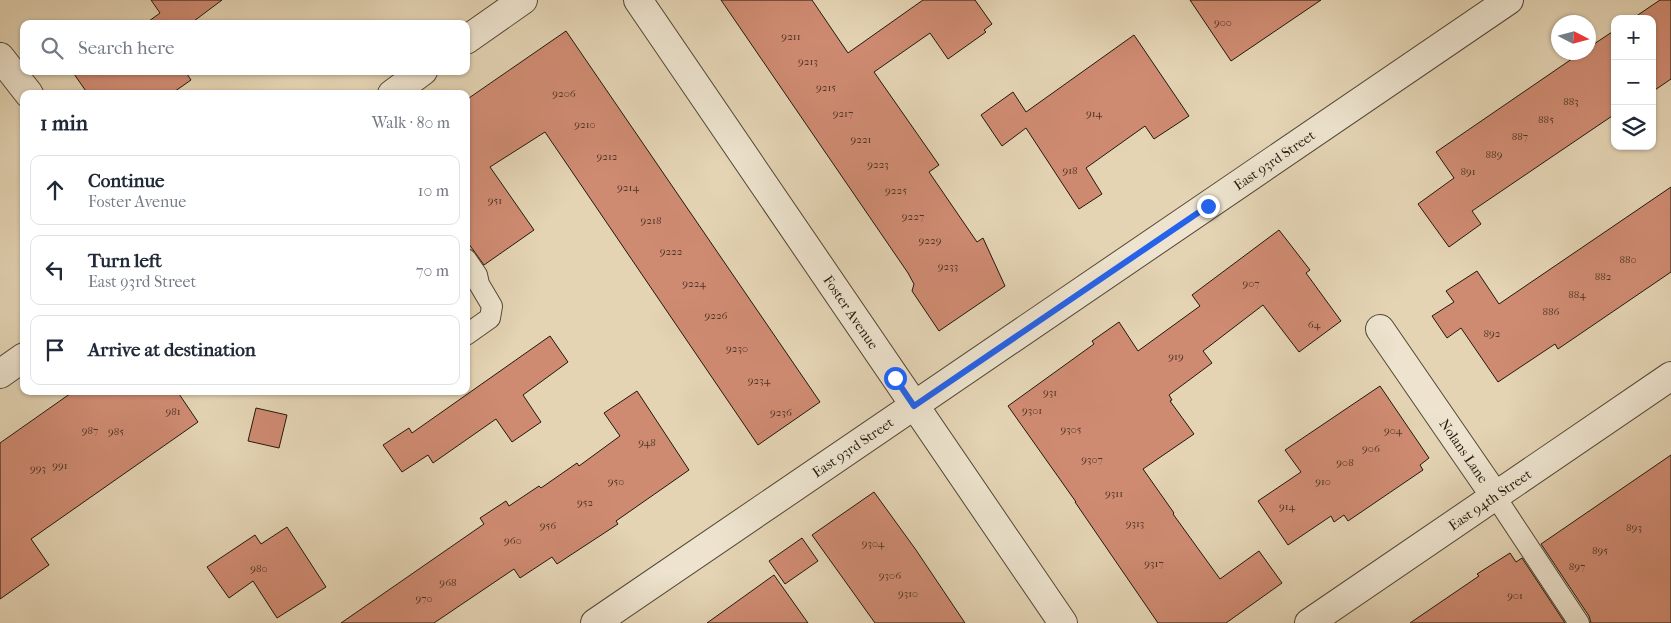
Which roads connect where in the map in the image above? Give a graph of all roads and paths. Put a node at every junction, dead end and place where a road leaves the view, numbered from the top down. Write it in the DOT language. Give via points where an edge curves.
graph roads {
  1 [pos="522,0"];
  2 [pos="638,0"];
  3 [pos="1509,0"];
  4 [pos="470,37"];
  5 [pos="0,57"];
  6 [pos="418,75"];
  7 [pos="27,90"];
  8 [pos="397,90"];
  9 [pos="470,265"];
  10 [pos="1380,328"];
  11 [pos="470,332"];
  12 [pos="20,360"];
  13 [pos="0,374"];
  14 [pos="1671,376"];
  15 [pos="914,406"];
  16 [pos="1494,496"];
  17 [pos="595,623"];
  18 [pos="1064,623"];
  19 [pos="1310,623"];
  20 [pos="1579,623"];
  1 -- 4 [label="street"];
  2 -- 15 [label="street, Foster Avenue"];
  3 -- 15 [label="street, East 93rd Street"];
  5 -- 7 [label="street"];
  6 -- 8 [label="street"];
  9 -- 11 [label="lane" via="492,306 490,318"];
  10 -- 16 [label="street, Nolans Lane"];
  12 -- 13 [label="street"];
  14 -- 16 [label="street, East 94th Street"];
  15 -- 17 [label="street, East 93rd Street"];
  15 -- 18 [label="street, Foster Avenue"];
  16 -- 19 [label="street, East 94th Street"];
  16 -- 20 [label="lane, Nolans Lane"];
}
